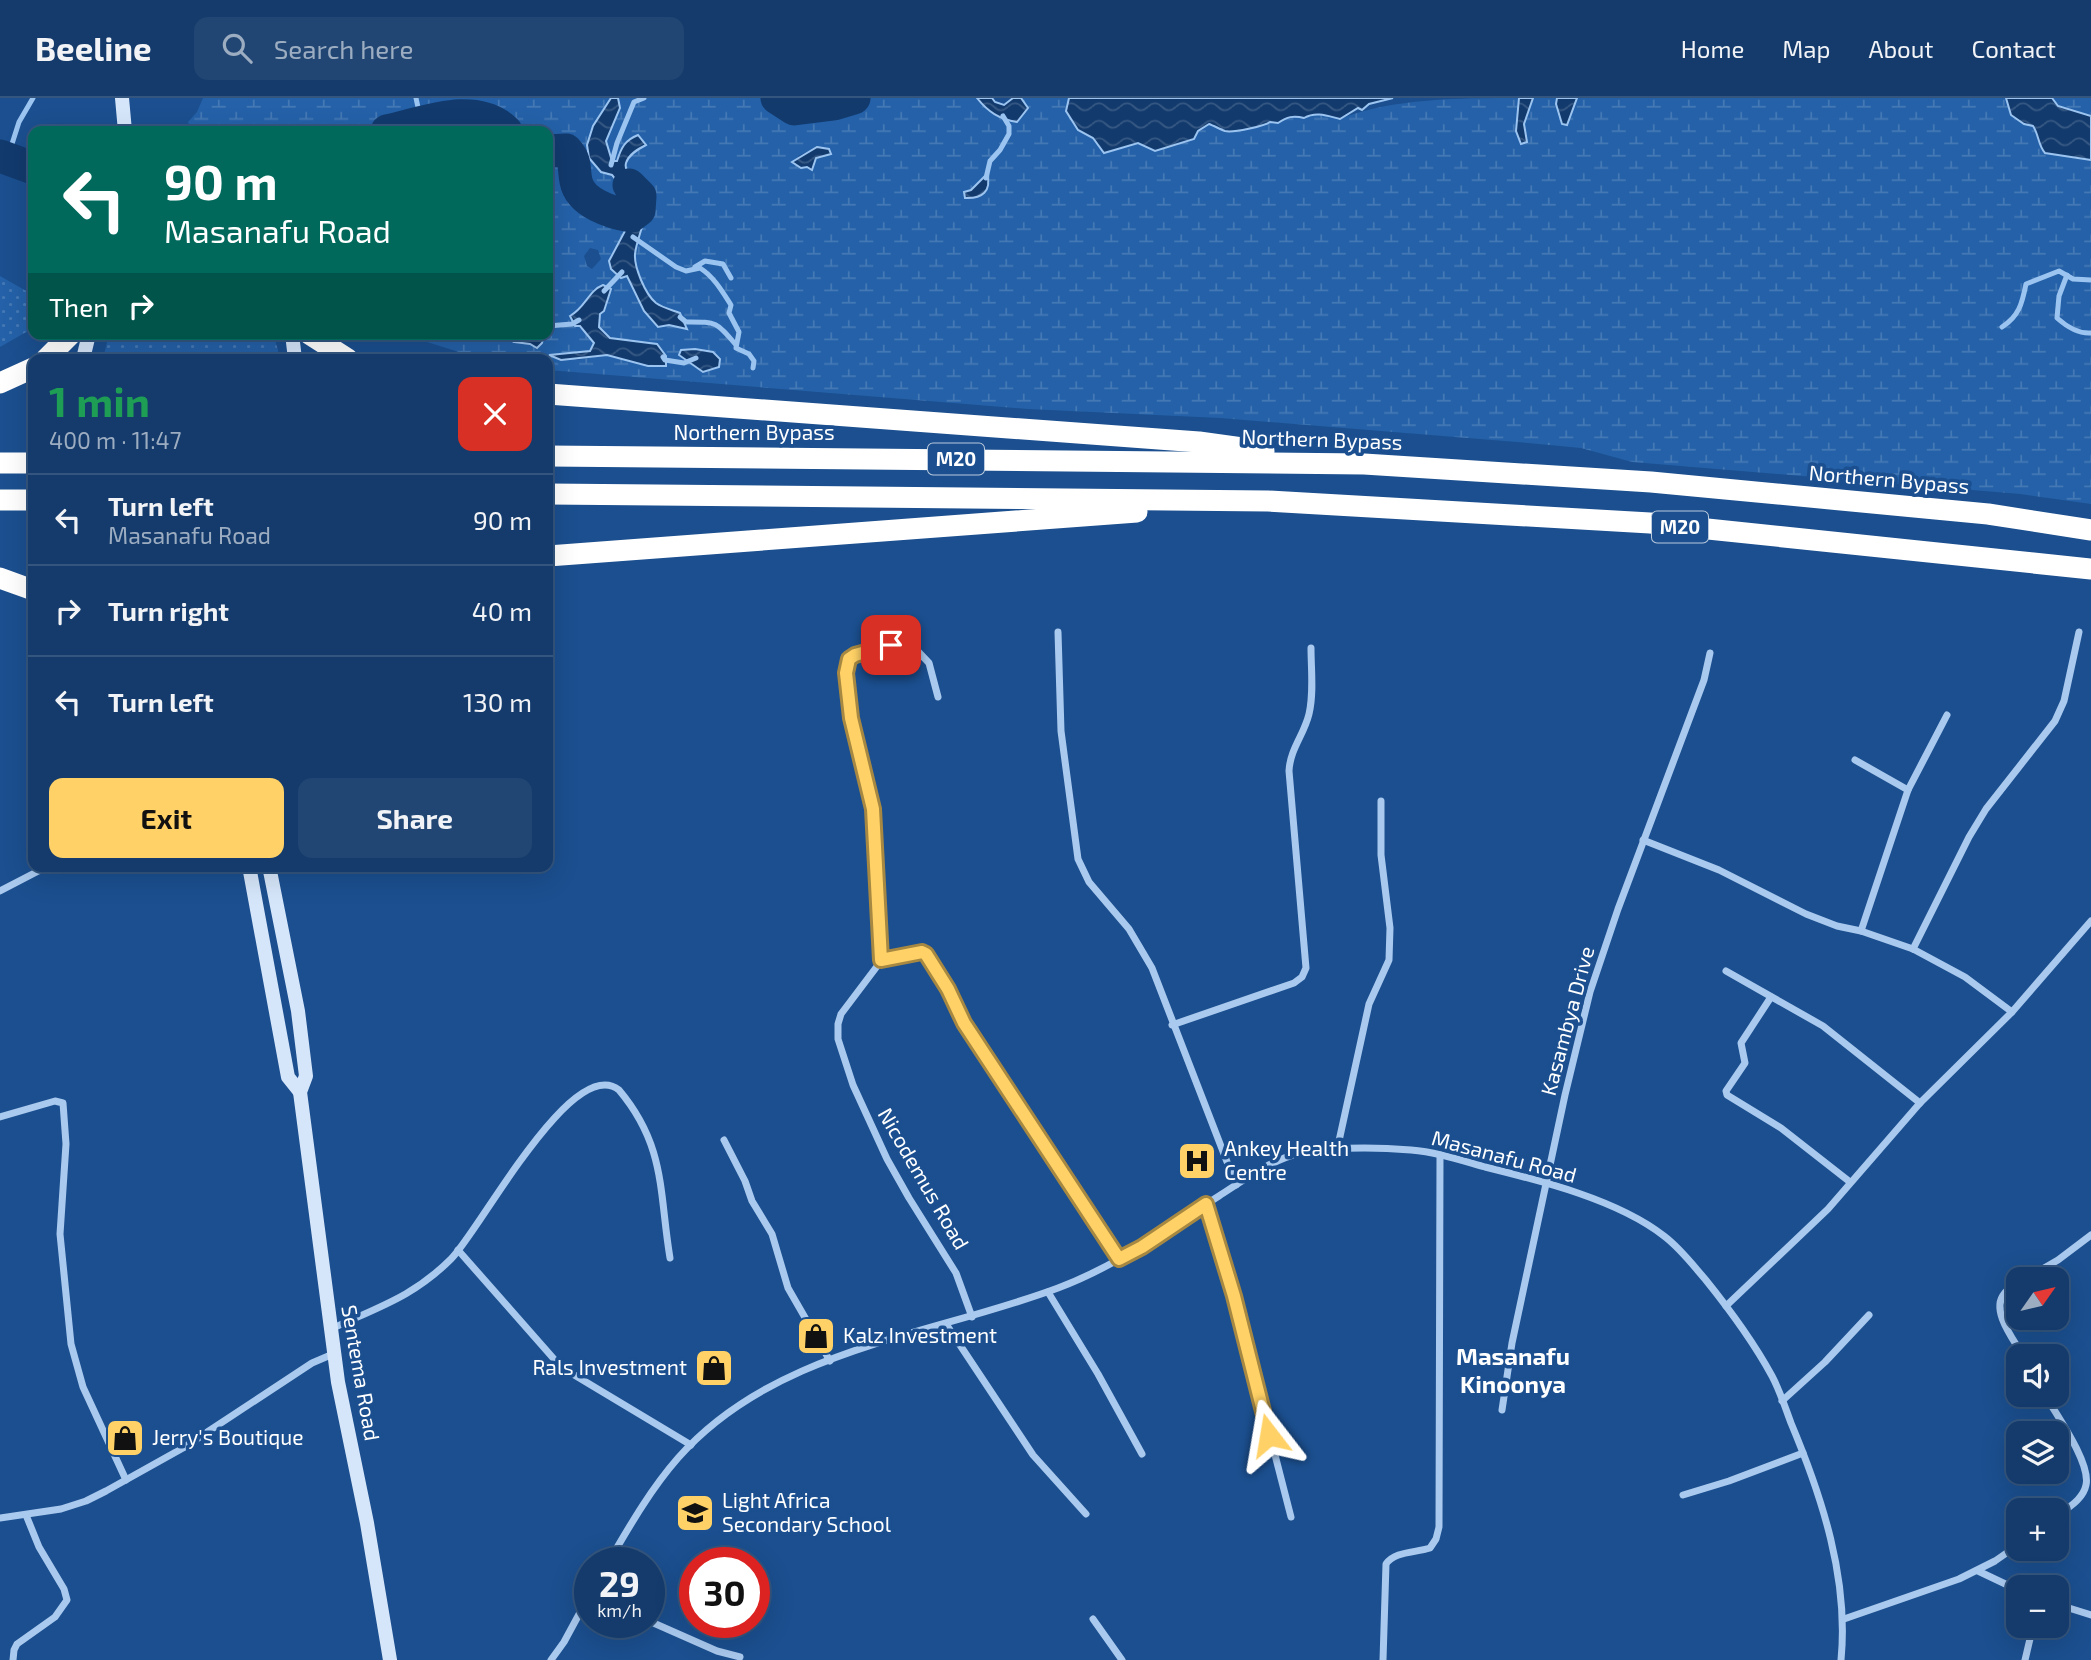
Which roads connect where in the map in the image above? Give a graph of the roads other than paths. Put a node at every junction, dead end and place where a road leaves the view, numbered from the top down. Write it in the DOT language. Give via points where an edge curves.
graph roads {
  1 [pos="123,105"];
  2 [pos="125,126"];
  3 [pos="130,126"];
  4 [pos="65,340"];
  5 [pos="318,340"];
  6 [pos="51,354"];
  7 [pos="340,354"];
  8 [pos="28,370"];
  9 [pos="0,383"];
  10 [pos="553,394"];
  11 [pos="553,456"];
  12 [pos="1364,464"];
  13 [pos="553,494"];
  14 [pos="1268,501"];
  15 [pos="2091,530"];
  16 [pos="553,556"];
  17 [pos="2091,569"];
  18 [pos="0,578"];
  19 [pos="28,588"];
  20 [pos="1058,632"];
  21 [pos="2079,632"];
  22 [pos="1311,648"];
  23 [pos="1710,653"];
  24 [pos="938,697"];
  25 [pos="1947,715"];
  26 [pos="1855,760"];
  27 [pos="1908,790"];
  28 [pos="1381,801"];
  29 [pos="1643,840"];
  30 [pos="36,872"];
  31 [pos="250,872"];
  32 [pos="270,872"];
  33 [pos="0,891"];
  34 [pos="2091,920"];
  35 [pos="1861,931"];
  36 [pos="1913,949"];
  37 [pos="881,960"];
  38 [pos="1726,971"];
  39 [pos="1771,997"];
  40 [pos="2012,1012"];
  41 [pos="1172,1025"];
  42 [pos="300,1092"];
  43 [pos="1920,1103"];
  44 [pos="0,1117"];
  45 [pos="724,1140"];
  46 [pos="1337,1150"];
  47 [pos="1440,1155"];
  48 [pos="1850,1182"];
  49 [pos="1546,1184"];
  50 [pos="1236,1185"];
  51 [pos="1206,1204"];
  52 [pos="2091,1235"];
  53 [pos="458,1250"];
  54 [pos="670,1258"];
  55 [pos="1119,1259"];
  56 [pos="2046,1267"];
  57 [pos="1048,1292"];
  58 [pos="2006,1292"];
  59 [pos="1726,1306"];
  60 [pos="1869,1315"];
  61 [pos="972,1317"];
  62 [pos="2006,1322"];
  63 [pos="946,1324"];
  64 [pos="330,1330"];
  65 [pos="334,1354"];
  66 [pos="830,1361"];
  67 [pos="1782,1401"];
  68 [pos="2052,1407"];
  69 [pos="1502,1410"];
  70 [pos="691,1445"];
  71 [pos="1803,1453"];
  72 [pos="1142,1454"];
  73 [pos="126,1480"];
  74 [pos="2089,1482"];
  75 [pos="1683,1495"];
  76 [pos="2069,1507"];
  77 [pos="1086,1514"];
  78 [pos="26,1515"];
  79 [pos="1291,1517"];
  80 [pos="0,1518"];
  81 [pos="617,1547"];
  82 [pos="2006,1553"];
  83 [pos="1978,1571"];
  84 [pos="2006,1584"];
  85 [pos="2069,1608"];
  86 [pos="2091,1615"];
  87 [pos="1093,1619"];
  88 [pos="1844,1619"];
  89 [pos="574,1624"];
  90 [pos="665,1628"];
  91 [pos="2030,1638"];
  92 [pos="740,1657"];
  93 [pos="13,1660"];
  94 [pos="390,1660"];
  95 [pos="551,1660"];
  96 [pos="1122,1660"];
  97 [pos="1383,1660"];
  98 [pos="1841,1660"];
  99 [pos="2025,1660"];
  1 -- 2 [label="main road"];
  1 -- 3 [label="main road"];
  4 -- 6 [label="highway"];
  5 -- 7 [label="highway"];
  8 -- 9 [label="highway"];
  10 -- 12 [label="highway" via="1199,442"];
  11 -- 12 [label="highway, Northern Bypass / M20"];
  12 -- 15 [label="highway, Northern Bypass / M20" via="1665,484 1987,514"];
  13 -- 14 [label="highway, M20"];
  14 -- 16 [label="highway"];
  14 -- 17 [label="highway, M20" via="1650,523"];
  18 -- 19 [label="highway"];
  20 -- 41 [label="street" via="1061,731 1079,859 1089,882 1144,953"];
  21 -- 36 [label="street" via="2056,720 1969,836"];
  22 -- 41 [label="street" via="1310,712 1291,754 1289,771 1306,968 1294,984"];
  23 -- 29 [label="street, Kasambya Drive" via="1700,692"];
  24 -- 37 [label="street" via="929,663 910,643 849,659 851,718 873,809"];
  25 -- 27 [label="street"];
  26 -- 27 [label="street"];
  27 -- 35 [label="street"];
  28 -- 46 [label="street" via="1389,960 1364,1023"];
  29 -- 35 [label="street" via="1719,870 1806,914"];
  29 -- 49 [label="street, Kasambya Drive" via="1590,992"];
  30 -- 33 [label="street"];
  31 -- 42 [label="main road, Sentema Road" via="288,1077"];
  32 -- 42 [label="main road, Sentema Road" via="298,1012 306,1076"];
  34 -- 40 [label="street"];
  35 -- 36 [label="street"];
  36 -- 40 [label="street" via="1965,977"];
  37 -- 55 [label="street" via="926,954 970,1033"];
  37 -- 61 [label="street, Nicodemus Road" via="839,1018 838,1039 853,1085 887,1159 956,1273"];
  38 -- 39 [label="street"];
  39 -- 43 [label="street" via="1823,1026"];
  39 -- 48 [label="street" via="1741,1043 1745,1063 1727,1095 1781,1128"];
  40 -- 43 [label="street"];
  41 -- 50 [label="street"];
  42 -- 64 [label="main road, Sentema Road"];
  43 -- 48 [label="street"];
  44 -- 73 [label="street" via="55,1101 65,1108 60,1234 71,1344 83,1387"];
  45 -- 66 [label="street" via="772,1234 788,1288"];
  46 -- 47 [label="street, Masanafu Road"];
  46 -- 50 [label="street, Masanafu Road" via="1279,1160"];
  47 -- 49 [label="street, Masanafu Road"];
  47 -- 97 [label="street" via="1439,1527 1430,1548 1398,1555 1386,1564"];
  48 -- 59 [label="street" via="1809,1228"];
  49 -- 59 [label="street, Masanafu Road" via="1614,1206 1658,1232"];
  49 -- 69 [label="street, Kasambya Drive"];
  50 -- 51 [label="street, Masanafu Road"];
  51 -- 55 [label="street, Masanafu Road"];
  51 -- 79 [label="street"];
  52 -- 56 [label="street"];
  53 -- 54 [label="street" via="562,1108 583,1091 611,1085 624,1095 654,1148"];
  53 -- 64 [label="street" via="405,1296"];
  53 -- 70 [label="street" via="561,1367"];
  55 -- 57 [label="street, Masanafu Road"];
  57 -- 61 [label="street, Masanafu Road"];
  57 -- 72 [label="street"];
  58 -- 62 [label="street" via="2000,1310"];
  59 -- 67 [label="street, Masanafu Road" via="1753,1344"];
  60 -- 67 [label="street"];
  61 -- 63 [label="street, Masanafu Road"];
  63 -- 66 [label="street, Masanafu Road"];
  63 -- 77 [label="street" via="1033,1455"];
  64 -- 65 [label="main road, Sentema Road"];
  65 -- 73 [label="street" via="312,1363"];
  65 -- 94 [label="main road, Sentema Road"];
  66 -- 70 [label="street, Masanafu Road" via="753,1395"];
  67 -- 71 [label="street, Masanafu Road"];
  68 -- 74 [label="street"];
  70 -- 81 [label="street, Masanafu Road" via="645,1500"];
  71 -- 75 [label="street"];
  71 -- 88 [label="street, Masanafu Road" via="1824,1513"];
  73 -- 78 [label="street" via="86,1501"];
  74 -- 76 [label="street"];
  78 -- 80 [label="street"];
  78 -- 93 [label="street" via="67,1600 55,1617 17,1644"];
  82 -- 83 [label="street"];
  83 -- 84 [label="street"];
  83 -- 88 [label="street"];
  85 -- 86 [label="street"];
  87 -- 96 [label="street"];
  88 -- 98 [label="street, Masanafu Road"];
  89 -- 95 [label="street"];
  90 -- 92 [label="street"];
  91 -- 99 [label="street"];
}
